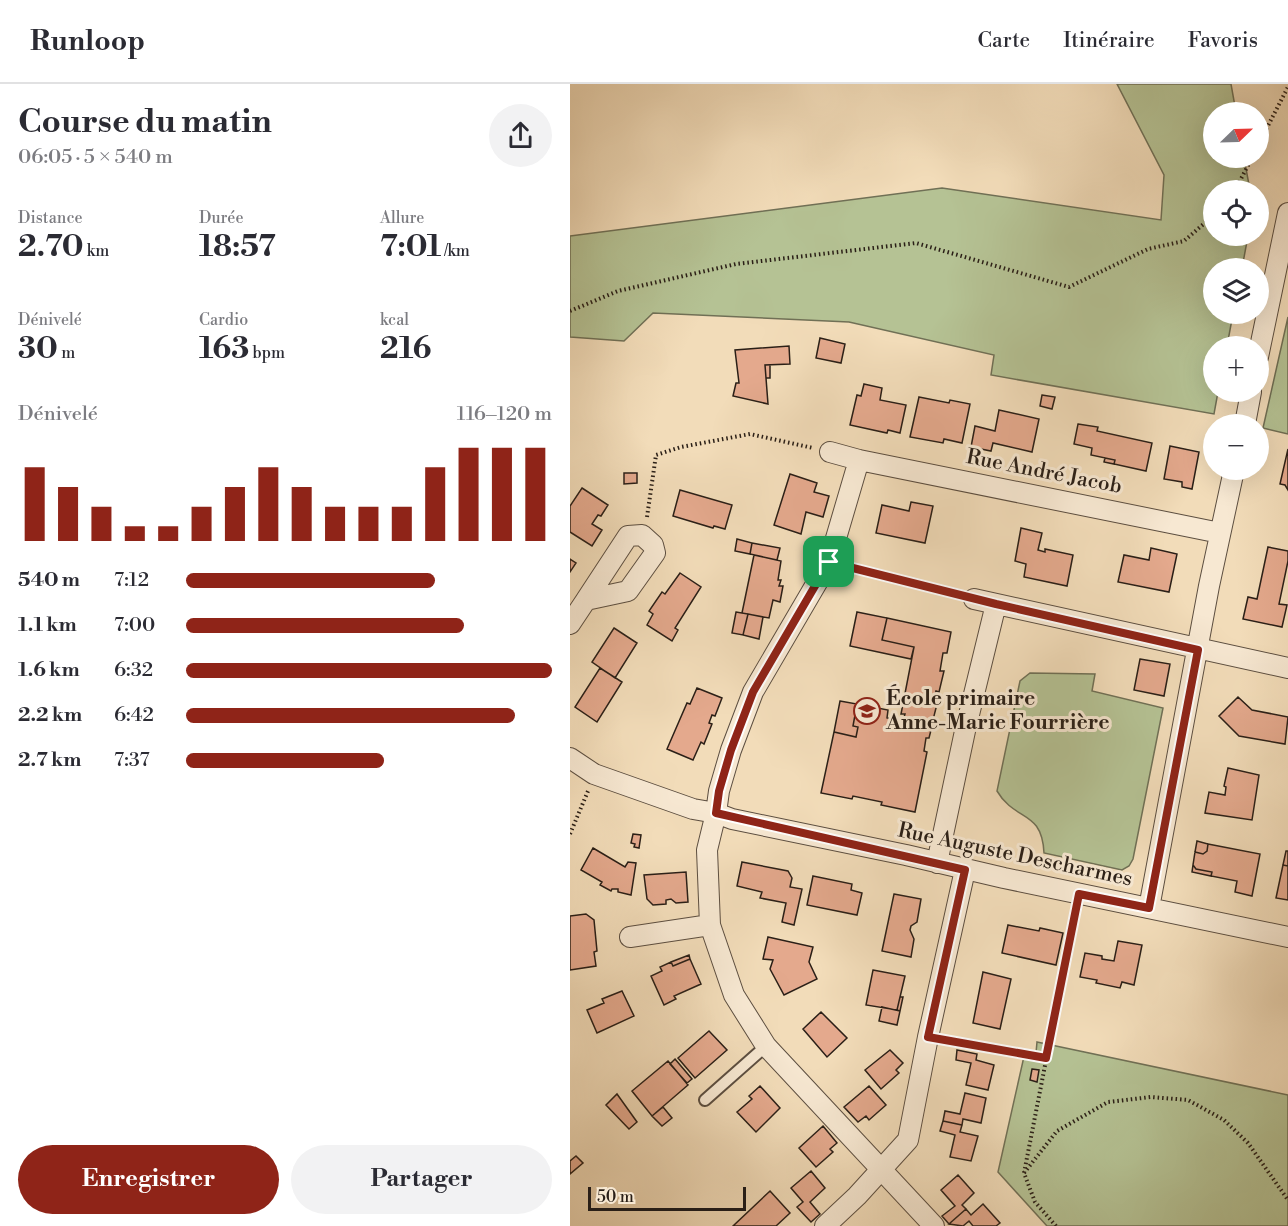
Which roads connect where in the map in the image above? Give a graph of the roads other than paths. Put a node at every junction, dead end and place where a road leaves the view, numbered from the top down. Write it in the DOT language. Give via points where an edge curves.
graph roads {
  1 [pos="1288,213"];
  2 [pos="1262,336"];
  3 [pos="830,452"];
  4 [pos="859,460"];
  5 [pos="1232,480"];
  6 [pos="1220,533"];
  7 [pos="974,599"];
  8 [pos="586,600"];
  9 [pos="996,604"];
  10 [pos="570,624"];
  11 [pos="1198,650"];
  12 [pos="1288,668"];
  13 [pos="570,758"];
  14 [pos="716,813"];
  15 [pos="937,863"];
  16 [pos="965,870"];
  17 [pos="1149,908"];
  18 [pos="710,925"];
  19 [pos="630,937"];
  20 [pos="1288,937"];
  21 [pos="766,1046"];
  22 [pos="705,1100"];
  23 [pos="881,1170"];
  24 [pos="825,1226"];
  25 [pos="934,1226"];
  1 -- 2 [label="street"];
  3 -- 4 [label="street, Rue André Jacob"];
  4 -- 6 [label="street, Rue André Jacob"];
  4 -- 14 [label="street" via="829,562 753,692 731,750"];
  5 -- 6 [label="street, Rue Auguste Descharmes"];
  6 -- 11 [label="street, Rue Auguste Descharmes"];
  7 -- 9 [label="street"];
  8 -- 8 [label="street" via="628,536 642,535 653,545 655,553 628,591"];
  8 -- 10 [label="street"];
  9 -- 11 [label="street"];
  9 -- 15 [label="street"];
  11 -- 12 [label="street"];
  11 -- 17 [label="street, Rue Auguste Descharmes"];
  13 -- 14 [label="street, Rue Auguste Descharmes" via="594,774 693,809"];
  14 -- 15 [label="street, Rue Auguste Descharmes"];
  14 -- 18 [label="street" via="707,850"];
  15 -- 16 [label="street, Rue Auguste Descharmes"];
  16 -- 17 [label="street, Rue Auguste Descharmes"];
  16 -- 23 [label="street" via="908,1140"];
  17 -- 20 [label="street"];
  18 -- 19 [label="street"];
  18 -- 21 [label="street" via="734,995"];
  21 -- 22 [label="lane"];
  21 -- 23 [label="street"];
  23 -- 24 [label="street"];
  23 -- 25 [label="street"];
}
